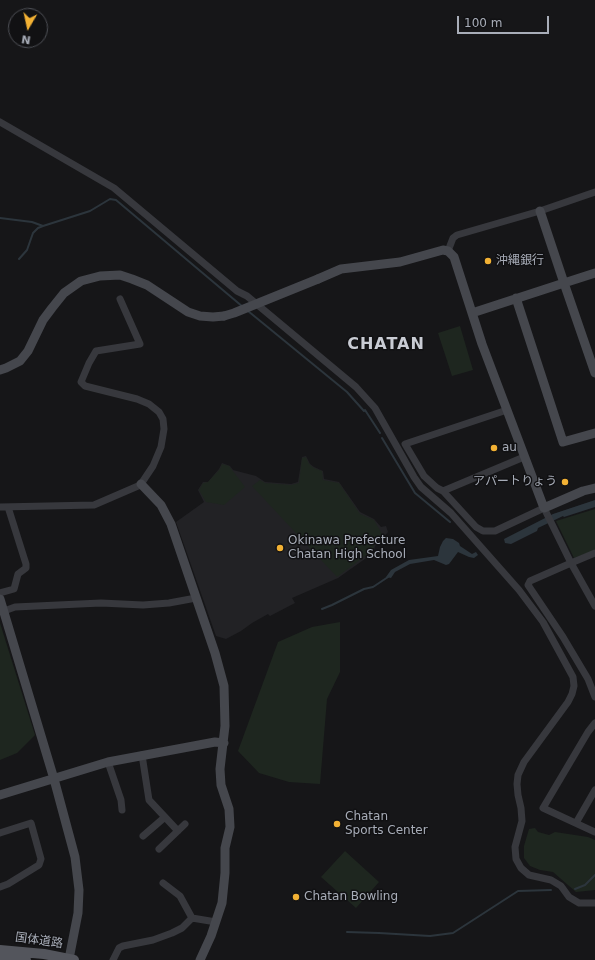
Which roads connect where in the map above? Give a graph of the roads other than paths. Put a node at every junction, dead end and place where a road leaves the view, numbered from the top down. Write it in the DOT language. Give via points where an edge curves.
graph roads {
  1 [pos="0,122"];
  2 [pos="595,192"];
  3 [pos="540,211"];
  4 [pos="448,251"];
  5 [pos="595,273"];
  6 [pos="564,283"];
  7 [pos="516,298"];
  8 [pos="120,299"];
  9 [pos="472,313"];
  10 [pos="0,370"];
  11 [pos="595,373"];
  12 [pos="507,410"];
  13 [pos="595,433"];
  14 [pos="524,456"];
  15 [pos="141,484"];
  16 [pos="595,488"];
  17 [pos="443,491"];
  18 [pos="8,506"];
  19 [pos="0,507"];
  20 [pos="545,511"];
  21 [pos="595,553"];
  22 [pos="571,563"];
  23 [pos="0,593"];
  24 [pos="196,598"];
  25 [pos="0,599"];
  26 [pos="595,606"];
  27 [pos="4,611"];
  28 [pos="595,697"];
  29 [pos="595,723"];
  30 [pos="224,743"];
  31 [pos="142,755"];
  32 [pos="108,762"];
  33 [pos="54,778"];
  34 [pos="594,793"];
  35 [pos="0,795"];
  36 [pos="122,810"];
  37 [pos="165,817"];
  38 [pos="576,822"];
  39 [pos="185,824"];
  40 [pos="178,831"];
  41 [pos="595,832"];
  42 [pos="0,833"];
  43 [pos="143,836"];
  44 [pos="159,849"];
  45 [pos="163,883"];
  46 [pos="0,887"];
  47 [pos="595,904"];
  48 [pos="192,918"];
  49 [pos="216,922"];
  50 [pos="0,950"];
  51 [pos="0,957"];
  52 [pos="71,959"];
  53 [pos="26,960"];
  54 [pos="113,960"];
  55 [pos="200,960"];
  1 -- 47 [label="street" via="114,188 356,388 375,408 421,487 451,513 519,590 546,628 573,677 574,686 568,702 524,762 518,775 522,821 515,847 516,859 529,876 551,880 579,903"];
  2 -- 3 [label="street"];
  3 -- 4 [label="street" via="457,235 453,238"];
  3 -- 6 [label="street"];
  4 -- 9 [label="street" via="454,257"];
  4 -- 10 [label="street, bridge" via="443,250 400,262 341,269 234,313 213,317 188,312 147,285 120,275 100,276 81,281 64,293 52,308 20,361"];
  5 -- 6 [label="street"];
  6 -- 7 [label="street"];
  6 -- 11 [label="street"];
  7 -- 9 [label="street"];
  7 -- 13 [label="street" via="563,442"];
  8 -- 15 [label="street" via="140,344 96,351 81,382 85,386 137,399 159,412 164,429 161,448"];
  9 -- 12 [label="street"];
  12 -- 14 [label="street"];
  12 -- 17 [label="street" via="406,444 424,476"];
  14 -- 17 [label="street"];
  14 -- 20 [label="street"];
  15 -- 18 [label="street" via="94,505"];
  15 -- 24 [label="street" via="165,512"];
  16 -- 20 [label="street"];
  17 -- 20 [label="street" via="476,527 483,530 495,531"];
  18 -- 19 [label="street"];
  18 -- 23 [label="street" via="26,568 18,574 14,589"];
  20 -- 22 [label="street"];
  21 -- 22 [label="street"];
  22 -- 26 [label="street"];
  22 -- 28 [label="street" via="530,581 528,585 563,637"];
  24 -- 27 [label="street" via="143,605 15,607"];
  24 -- 30 [label="street" via="223,680 226,711"];
  25 -- 27 [label="street"];
  27 -- 33 [label="street"];
  29 -- 38 [label="street" via="543,808"];
  30 -- 31 [label="street" via="215,742"];
  30 -- 49 [label="street" via="220,777 229,809 230,827 225,848 222,903"];
  31 -- 32 [label="street"];
  31 -- 37 [label="street" via="150,800"];
  32 -- 33 [label="street"];
  32 -- 36 [label="street"];
  33 -- 35 [label="street"];
  33 -- 52 [label="street" via="75,857 79,890"];
  34 -- 38 [label="street"];
  37 -- 40 [label="street"];
  37 -- 43 [label="street"];
  38 -- 41 [label="street"];
  39 -- 40 [label="street"];
  40 -- 44 [label="street"];
  42 -- 46 [label="street" via="31,823 41,859 39,864"];
  45 -- 48 [label="street" via="180,896"];
  48 -- 49 [label="street"];
  48 -- 54 [label="street" via="172,934 119,948"];
  49 -- 55 [label="street"];
  50 -- 52 [label="main road, 国体道路"];
  51 -- 53 [label="main road, 国体道路"];
}
